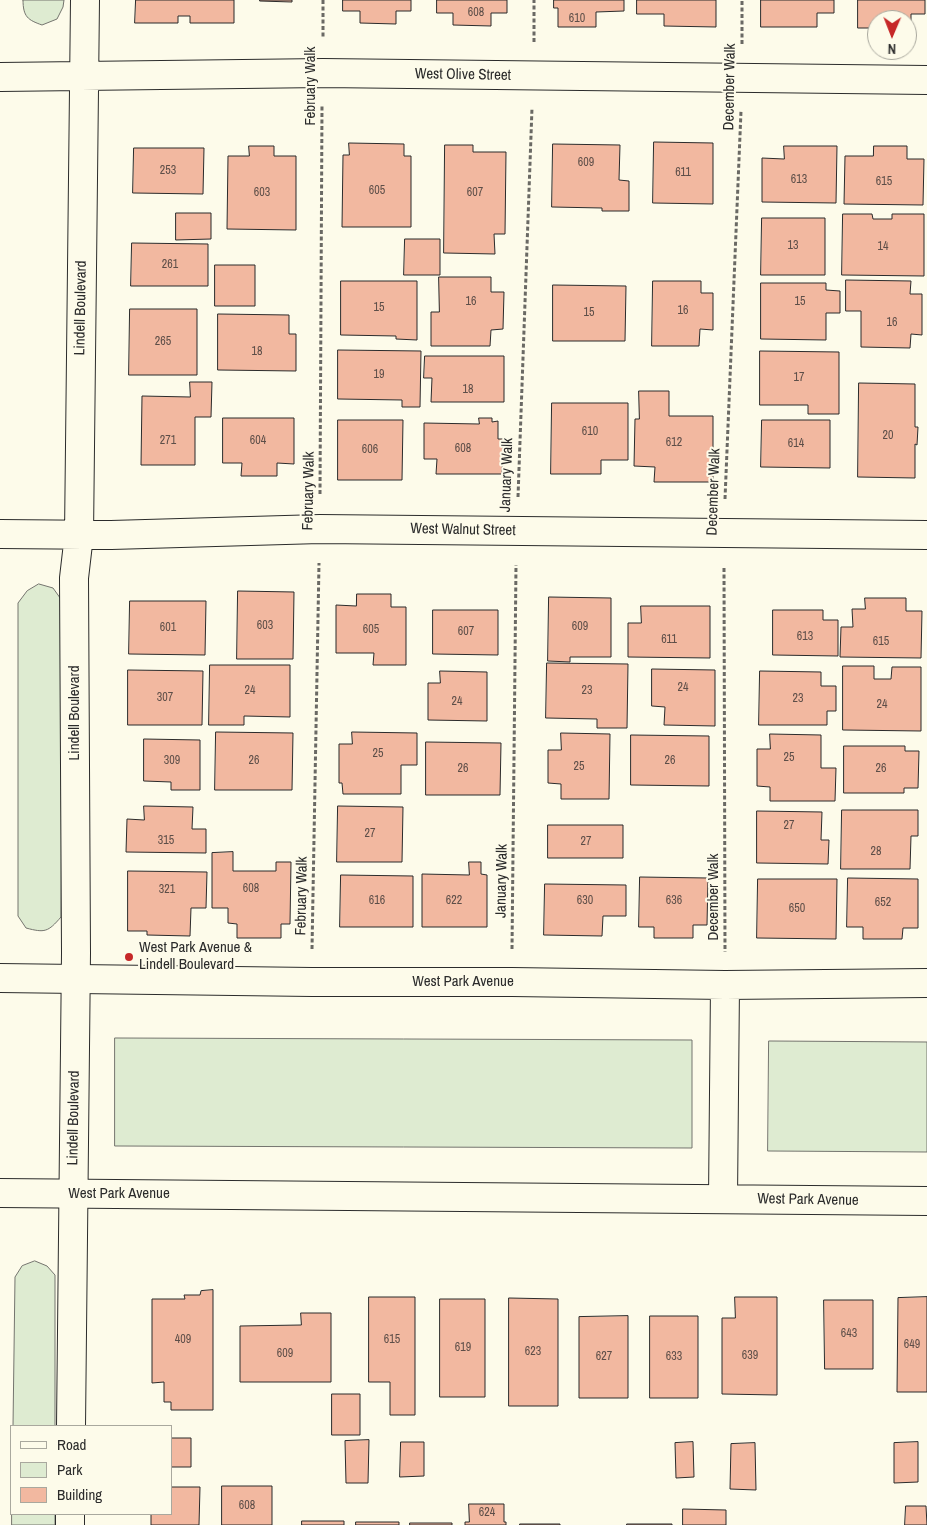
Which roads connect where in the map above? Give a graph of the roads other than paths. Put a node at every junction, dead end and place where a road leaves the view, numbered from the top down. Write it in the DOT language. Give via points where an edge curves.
graph roads {
  1 [pos="85,0"];
  2 [pos="0,77"];
  3 [pos="84,77"];
  4 [pos="927,80"];
  5 [pos="0,534"];
  6 [pos="927,534"];
  7 [pos="79,535"];
  8 [pos="0,978"];
  9 [pos="75,978"];
  10 [pos="927,983"];
  11 [pos="725,985"];
  12 [pos="0,1194"];
  13 [pos="73,1194"];
  14 [pos="723,1199"];
  15 [pos="927,1201"];
  16 [pos="71,1425"];
  1 -- 3 [label="main road, Lindell Boulevard"];
  2 -- 3 [label="main road, West Olive Street"];
  3 -- 4 [label="main road, West Olive Street" via="323,73"];
  3 -- 7 [label="main road, Lindell Boulevard"];
  5 -- 7 [label="main road, West Walnut Street"];
  6 -- 7 [label="main road, West Walnut Street" via="320,529"];
  7 -- 9 [label="main road, Lindell Boulevard" via="74,578"];
  8 -- 9 [label="main road, West Park Avenue"];
  9 -- 11 [label="main road, West Park Avenue"];
  9 -- 13 [label="main road, Lindell Boulevard"];
  10 -- 11 [label="main road, West Park Avenue"];
  11 -- 14 [label="main road"];
  12 -- 13 [label="main road, West Park Avenue"];
  13 -- 14 [label="main road, West Park Avenue"];
  13 -- 16 [label="main road, Lindell Boulevard"];
  14 -- 15 [label="main road, West Park Avenue"];
}
